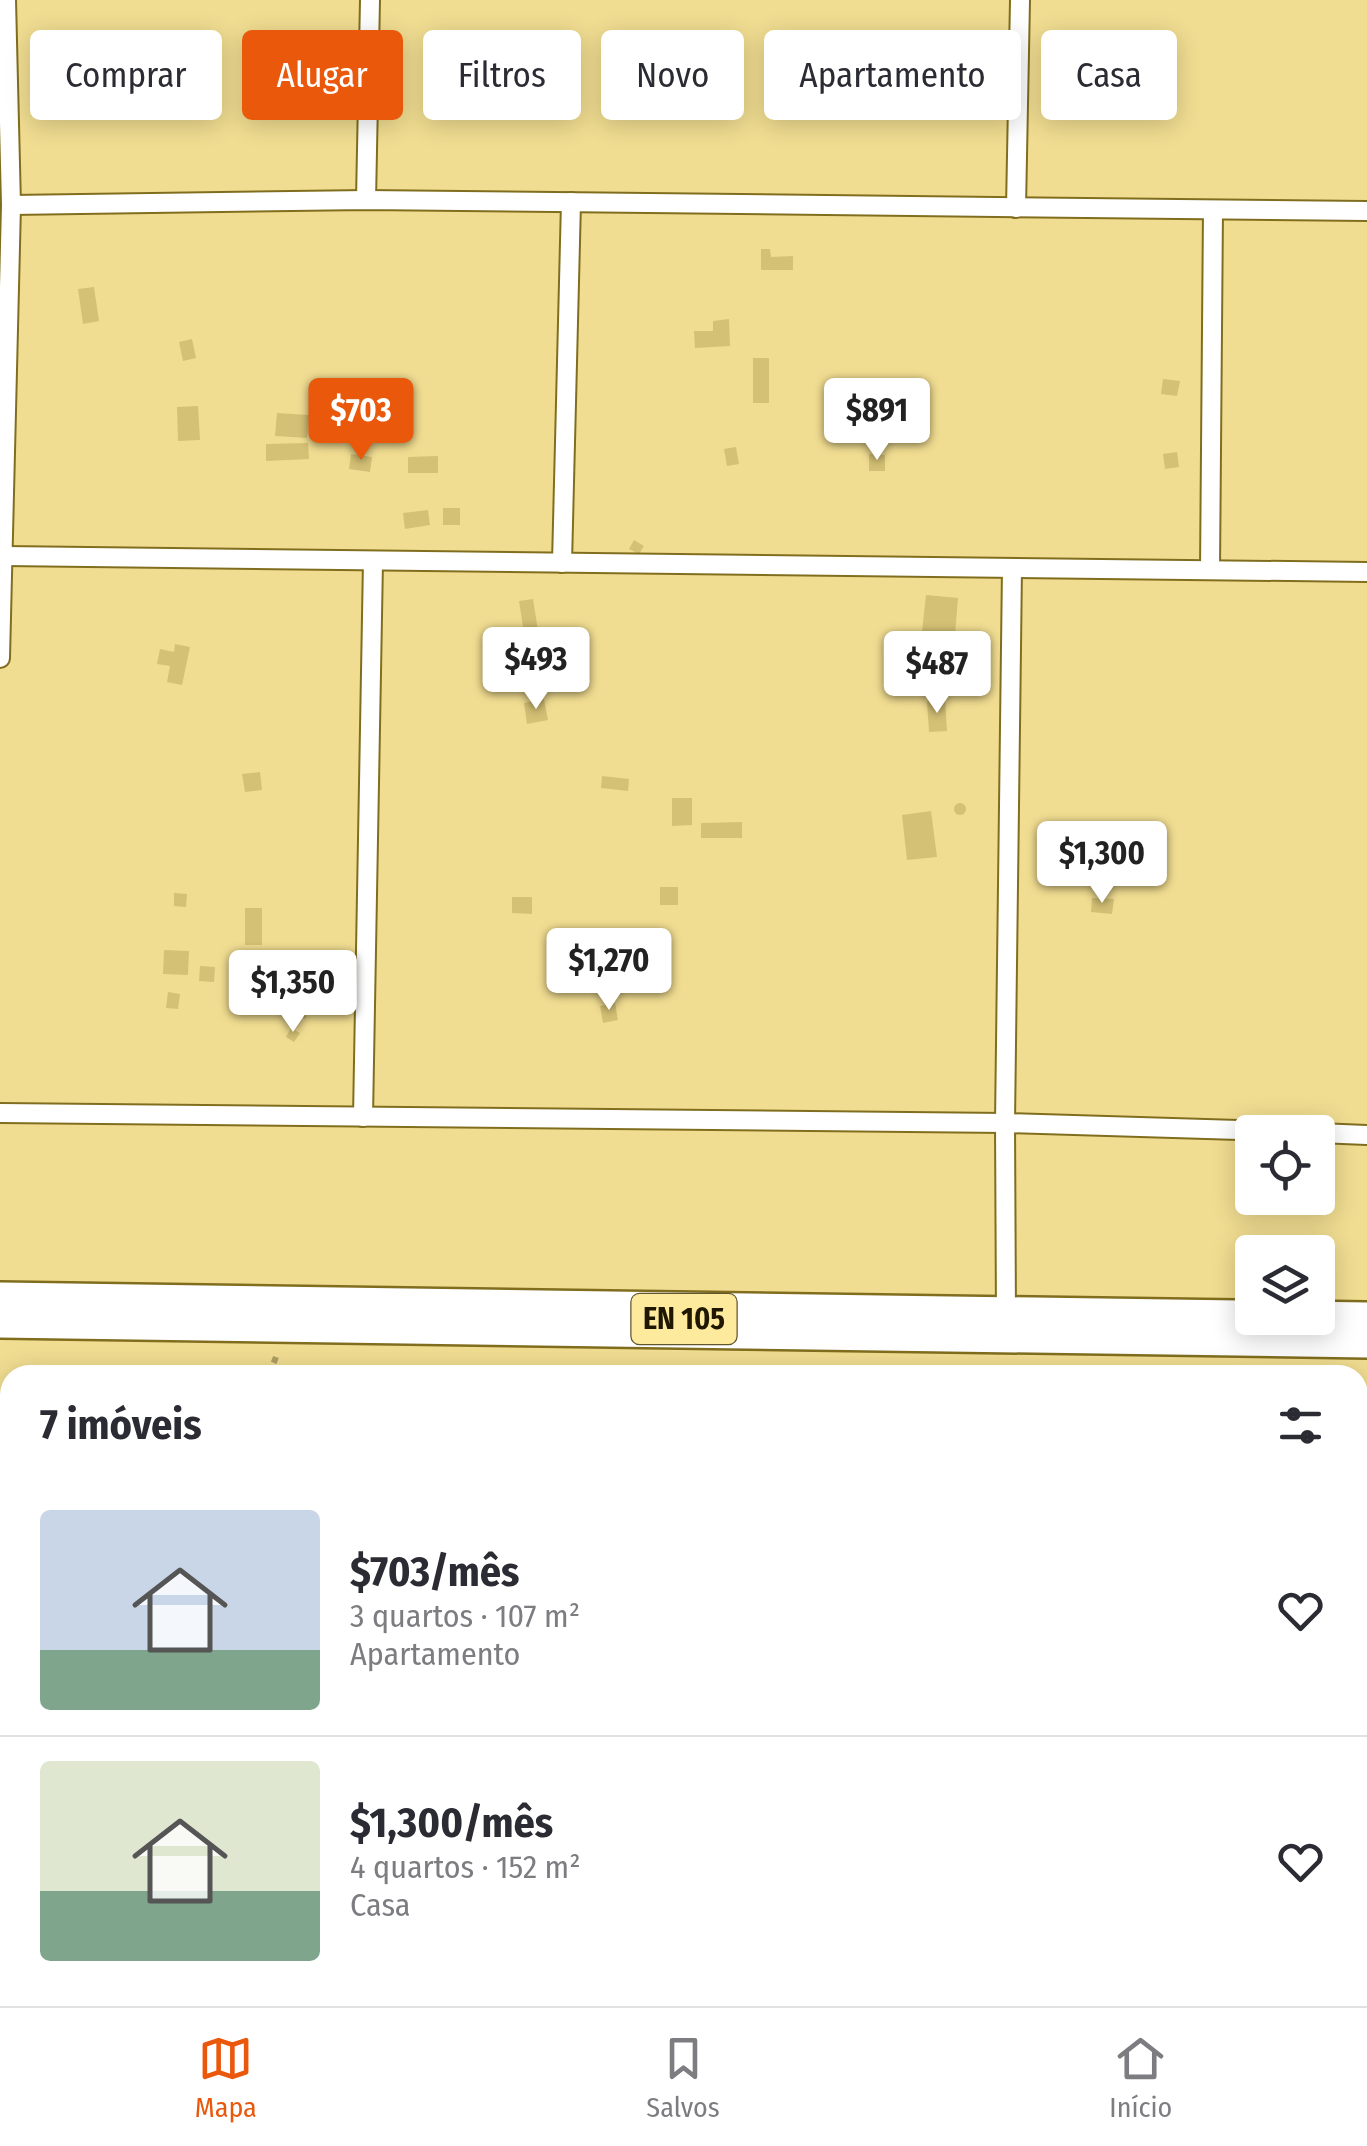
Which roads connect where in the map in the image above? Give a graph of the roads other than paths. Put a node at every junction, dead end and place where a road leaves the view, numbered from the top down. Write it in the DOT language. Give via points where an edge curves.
graph roads {
  1 [pos="6,0"];
  2 [pos="370,0"];
  3 [pos="1020,0"];
  4 [pos="5,152"];
  5 [pos="366,200"];
  6 [pos="571,202"];
  7 [pos="12,206"];
  8 [pos="1016,208"];
  9 [pos="1213,210"];
  10 [pos="1367,212"];
  11 [pos="4,556"];
  12 [pos="373,561"];
  13 [pos="562,563"];
  14 [pos="1012,568"];
  15 [pos="1210,570"];
  16 [pos="1367,572"];
  17 [pos="0,658"];
  18 [pos="0,1113"];
  19 [pos="363,1117"];
  20 [pos="1005,1123"];
  21 [pos="1235,1130"];
  22 [pos="1335,1133"];
  23 [pos="1367,1134"];
  24 [pos="0,1310"];
  25 [pos="1006,1323"];
  26 [pos="1367,1330"];
  1 -- 4 [label="lane"];
  2 -- 5 [label="lane"];
  3 -- 8 [label="lane"];
  4 -- 7 [label="lane"];
  5 -- 6 [label="lane"];
  5 -- 7 [label="lane"];
  6 -- 8 [label="lane"];
  6 -- 13 [label="lane"];
  7 -- 11 [label="lane"];
  8 -- 9 [label="lane"];
  9 -- 10 [label="lane"];
  9 -- 15 [label="lane"];
  11 -- 12 [label="lane"];
  11 -- 17 [label="lane"];
  12 -- 13 [label="lane"];
  12 -- 19 [label="lane"];
  13 -- 14 [label="lane"];
  14 -- 15 [label="lane"];
  14 -- 20 [label="lane"];
  15 -- 16 [label="lane"];
  18 -- 19 [label="lane"];
  19 -- 20 [label="lane"];
  20 -- 21 [label="lane"];
  20 -- 25 [label="lane"];
  22 -- 23 [label="lane"];
  24 -- 25 [label="main road, EN 105"];
  25 -- 26 [label="main road, EN 105"];
}
